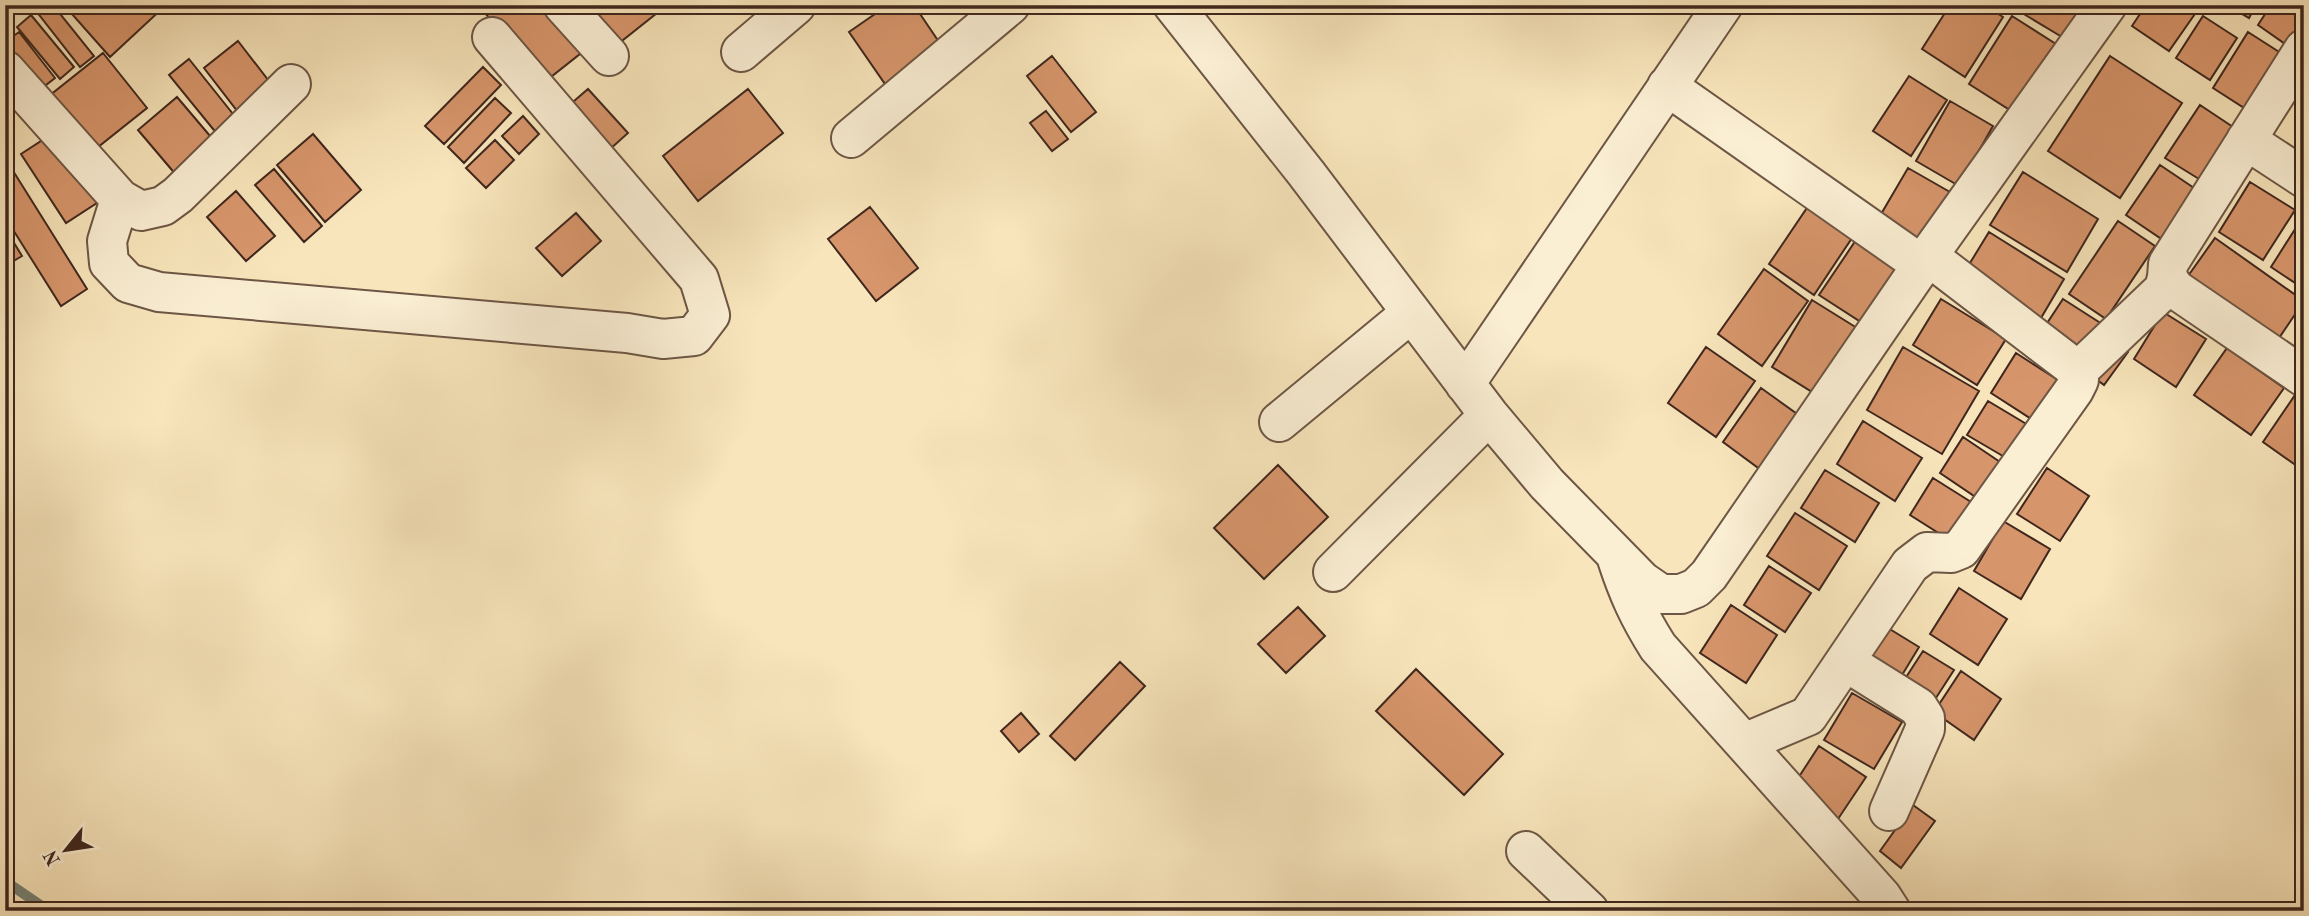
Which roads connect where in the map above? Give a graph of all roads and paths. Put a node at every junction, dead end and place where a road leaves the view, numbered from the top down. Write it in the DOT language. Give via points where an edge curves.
graph roads {
  1 [pos="563,5"];
  2 [pos="796,5"];
  3 [pos="1010,5"];
  4 [pos="1173,5"];
  5 [pos="1723,5"];
  6 [pos="2107,5"];
  7 [pos="492,37"];
  8 [pos="2304,49"];
  9 [pos="741,52"];
  10 [pos="609,56"];
  11 [pos="5,70"];
  12 [pos="291,84"];
  13 [pos="1667,86"];
  14 [pos="851,138"];
  15 [pos="2246,139"];
  16 [pos="2304,178"];
  17 [pos="120,199"];
  18 [pos="1925,261"];
  19 [pos="2168,277"];
  20 [pos="1411,313"];
  21 [pos="2078,371"];
  22 [pos="2304,377"];
  23 [pos="1465,384"];
  24 [pos="1489,415"];
  25 [pos="1279,422"];
  26 [pos="1616,554"];
  27 [pos="1334,572"];
  28 [pos="1846,662"];
  29 [pos="1744,743"];
  30 [pos="1889,811"];
  31 [pos="1526,851"];
  32 [pos="1589,911"];
  33 [pos="1891,911"];
  1 -- 10 [label="street"];
  2 -- 9 [label="street"];
  3 -- 14 [label="street"];
  4 -- 20 [label="street"];
  5 -- 13 [label="street"];
  6 -- 18 [label="street"];
  7 -- 17 [label="street" via="699,279 710,315 694,336 663,339 159,292 128,284 109,263 107,241"];
  8 -- 15 [label="street"];
  11 -- 17 [label="street"];
  12 -- 17 [label="street" via="163,206 141,211"];
  13 -- 18 [label="street"];
  13 -- 23 [label="street"];
  15 -- 16 [label="street"];
  15 -- 19 [label="street" via="2168,264"];
  18 -- 21 [label="street"];
  18 -- 26 [label="street" via="1709,575 1681,594 1661,594"];
  19 -- 21 [label="street" via="2164,289"];
  19 -- 22 [label="street" via="2175,289"];
  20 -- 23 [label="street"];
  20 -- 25 [label="street"];
  21 -- 28 [label="street" via="2074,390 1961,549 1927,552 1910,565"];
  23 -- 24 [label="street"];
  24 -- 26 [label="street" via="1547,484"];
  24 -- 27 [label="street"];
  26 -- 29 [label="street" via="1630,598 1658,647"];
  28 -- 29 [label="street" via="1808,716"];
  28 -- 30 [label="street" via="1918,707 1925,718 1925,729"];
  29 -- 33 [label="street"];
  31 -- 32 [label="street"];
}
